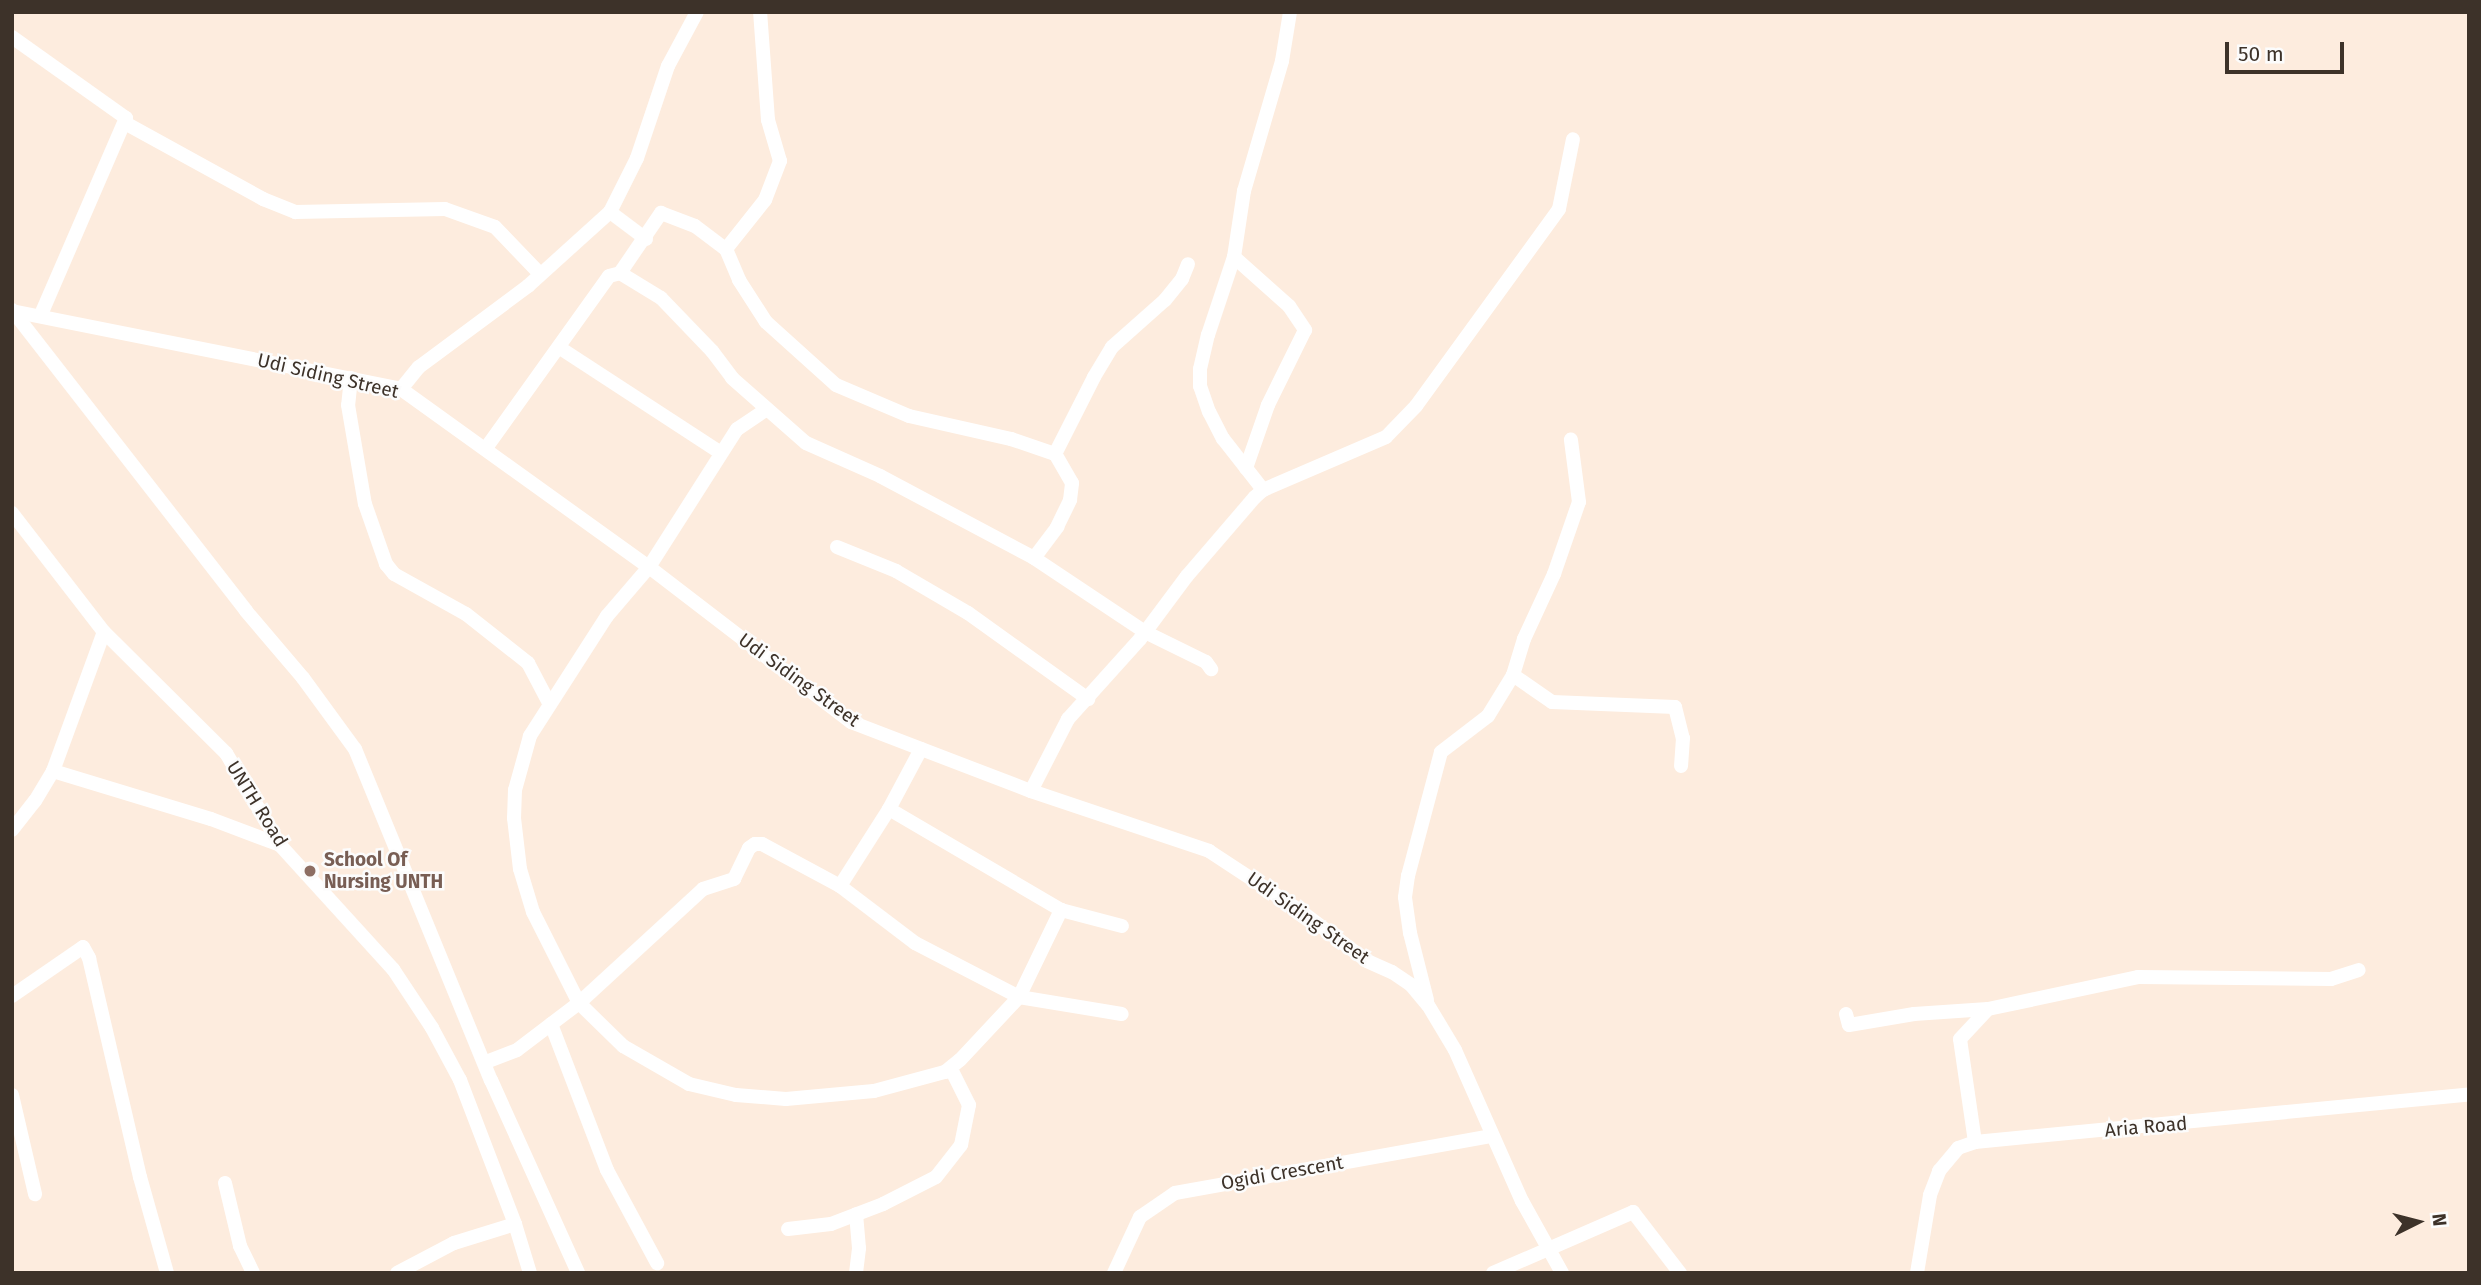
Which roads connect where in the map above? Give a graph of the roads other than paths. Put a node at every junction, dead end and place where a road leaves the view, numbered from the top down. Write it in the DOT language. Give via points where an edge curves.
graph roads {
  1 [pos="697,12"];
  2 [pos="1290,12"];
  3 [pos="764,13"];
  4 [pos="12,37"];
  5 [pos="125,123"];
  6 [pos="1573,139"];
  7 [pos="610,212"];
  8 [pos="646,239"];
  9 [pos="726,249"];
  10 [pos="1234,257"];
  11 [pos="1188,264"];
  12 [pos="620,273"];
  13 [pos="540,274"];
  14 [pos="13,310"];
  15 [pos="41,314"];
  16 [pos="560,348"];
  17 [pos="351,378"];
  18 [pos="401,389"];
  19 [pos="767,409"];
  20 [pos="1571,440"];
  21 [pos="486,448"];
  22 [pos="721,453"];
  23 [pos="1055,454"];
  24 [pos="1246,468"];
  25 [pos="1262,490"];
  26 [pos="12,513"];
  27 [pos="837,547"];
  28 [pos="1034,558"];
  29 [pos="649,567"];
  30 [pos="104,632"];
  31 [pos="1145,632"];
  32 [pos="1211,669"];
  33 [pos="1513,675"];
  34 [pos="1088,699"];
  35 [pos="549,703"];
  36 [pos="920,749"];
  37 [pos="1681,766"];
  38 [pos="52,771"];
  39 [pos="1031,791"];
  40 [pos="889,809"];
  41 [pos="12,830"];
  42 [pos="280,845"];
  43 [pos="840,886"];
  44 [pos="1061,910"];
  45 [pos="1122,926"];
  46 [pos="2359,970"];
  47 [pos="12,996"];
  48 [pos="1019,997"];
  49 [pos="579,1003"];
  50 [pos="1428,1005"];
  51 [pos="1988,1010"];
  52 [pos="1122,1014"];
  53 [pos="1846,1014"];
  54 [pos="551,1024"];
  55 [pos="486,1062"];
  56 [pos="951,1069"];
  57 [pos="2469,1094"];
  58 [pos="12,1095"];
  59 [pos="1492,1136"];
  60 [pos="1975,1142"];
  61 [pos="225,1183"];
  62 [pos="35,1194"];
  63 [pos="856,1214"];
  64 [pos="515,1224"];
  65 [pos="788,1229"];
  66 [pos="1548,1252"];
  67 [pos="657,1263"];
  68 [pos="167,1273"];
  69 [pos="253,1273"];
  70 [pos="397,1273"];
  71 [pos="530,1273"];
  72 [pos="578,1273"];
  73 [pos="856,1273"];
  74 [pos="1114,1273"];
  75 [pos="1493,1273"];
  76 [pos="1562,1273"];
  77 [pos="1681,1273"];
  78 [pos="1917,1273"];
  1 -- 7 [label="street" via="667,66 637,158"];
  2 -- 10 [label="street" via="1282,61 1244,191"];
  3 -- 9 [label="street" via="768,121 780,161 765,200"];
  4 -- 5 [label="street" via="124,113"];
  5 -- 13 [label="street" via="295,212 445,209 495,227"];
  5 -- 15 [label="street"];
  6 -- 25 [label="street" via="1559,209 1407,416 1385,437"];
  7 -- 8 [label="street"];
  7 -- 13 [label="street"];
  8 -- 9 [label="street" via="661,213 695,226"];
  8 -- 12 [label="street"];
  9 -- 23 [label="street" via="739,281 766,322 836,385 909,416 1012,439"];
  10 -- 24 [label="street" via="1208,335 1200,386 1223,439"];
  10 -- 24 [label="street" via="1289,306 1305,330 1268,405"];
  11 -- 23 [label="street" via="1165,300 1112,347"];
  12 -- 16 [label="street" via="609,276"];
  12 -- 19 [label="street" via="662,299 732,378"];
  13 -- 18 [label="street" via="419,367"];
  14 -- 15 [label="street, Udi Siding Street"];
  14 -- 55 [label="street" via="355,749"];
  15 -- 17 [label="street, Udi Siding Street"];
  16 -- 21 [label="street"];
  16 -- 22 [label="street"];
  17 -- 18 [label="street, Udi Siding Street"];
  17 -- 35 [label="street" via="348,405 365,504 386,564 394,574 466,614 528,663"];
  18 -- 21 [label="street, Udi Siding Street"];
  19 -- 22 [label="street" via="737,429"];
  19 -- 28 [label="street" via="806,443 880,476"];
  20 -- 33 [label="street" via="1579,502"];
  21 -- 29 [label="street, Udi Siding Street"];
  22 -- 29 [label="street"];
  23 -- 28 [label="street" via="1072,483 1070,500"];
  24 -- 25 [label="street"];
  25 -- 31 [label="street"];
  26 -- 30 [label="street, UNTH Road"];
  27 -- 34 [label="street" via="896,571 968,613"];
  28 -- 31 [label="street"];
  29 -- 35 [label="street" via="607,616"];
  29 -- 36 [label="street, Udi Siding Street" via="851,722"];
  30 -- 38 [label="street"];
  30 -- 42 [label="street, UNTH Road" via="226,753"];
  31 -- 32 [label="street" via="1206,662"];
  31 -- 34 [label="street"];
  33 -- 37 [label="street" via="1552,702 1675,707 1683,738"];
  33 -- 50 [label="street" via="1488,716 1441,751 1408,876 1405,897 1410,933"];
  34 -- 39 [label="street" via="1068,719"];
  35 -- 49 [label="street" via="530,736 515,790 514,818 520,869 533,912"];
  36 -- 39 [label="street, Udi Siding Street"];
  36 -- 40 [label="street"];
  38 -- 41 [label="street"];
  38 -- 42 [label="street"];
  39 -- 50 [label="street, Udi Siding Street" via="1209,851 1367,961 1411,985"];
  40 -- 43 [label="street"];
  40 -- 44 [label="street"];
  42 -- 64 [label="street, UNTH Road" via="388,962 432,1028 460,1080"];
  43 -- 48 [label="street" via="915,943"];
  43 -- 49 [label="street" via="755,844 734,879 703,889"];
  44 -- 45 [label="street"];
  44 -- 48 [label="street"];
  46 -- 51 [label="street" via="2331,979 2138,977"];
  47 -- 68 [label="street" via="83,947"];
  48 -- 52 [label="street"];
  48 -- 56 [label="street"];
  49 -- 54 [label="street"];
  49 -- 56 [label="street" via="623,1046 656,1068 689,1084 736,1095 839,1097"];
  50 -- 59 [label="street, Udi Siding Street" via="1455,1050"];
  51 -- 53 [label="street" via="1914,1014 1849,1025"];
  51 -- 60 [label="street" via="1960,1039"];
  54 -- 55 [label="street" via="517,1049"];
  54 -- 67 [label="street" via="607,1170"];
  55 -- 72 [label="street"];
  56 -- 63 [label="street" via="970,1105 961,1145 936,1177"];
  57 -- 60 [label="street, Aria Road"];
  58 -- 62 [label="street"];
  59 -- 66 [label="street, Udi Siding Street"];
  59 -- 74 [label="street, Ogidi Crescent" via="1175,1193 1140,1217"];
  60 -- 78 [label="street, Aria Road" via="1958,1148 1939,1171 1930,1195"];
  61 -- 69 [label="street" via="240,1246"];
  63 -- 65 [label="street" via="831,1224"];
  63 -- 73 [label="street"];
  64 -- 70 [label="street" via="454,1243"];
  64 -- 71 [label="street, UNTH Road"];
  66 -- 75 [label="street"];
  66 -- 76 [label="street, Udi Siding Street"];
  66 -- 77 [label="street" via="1633,1212"];
}
